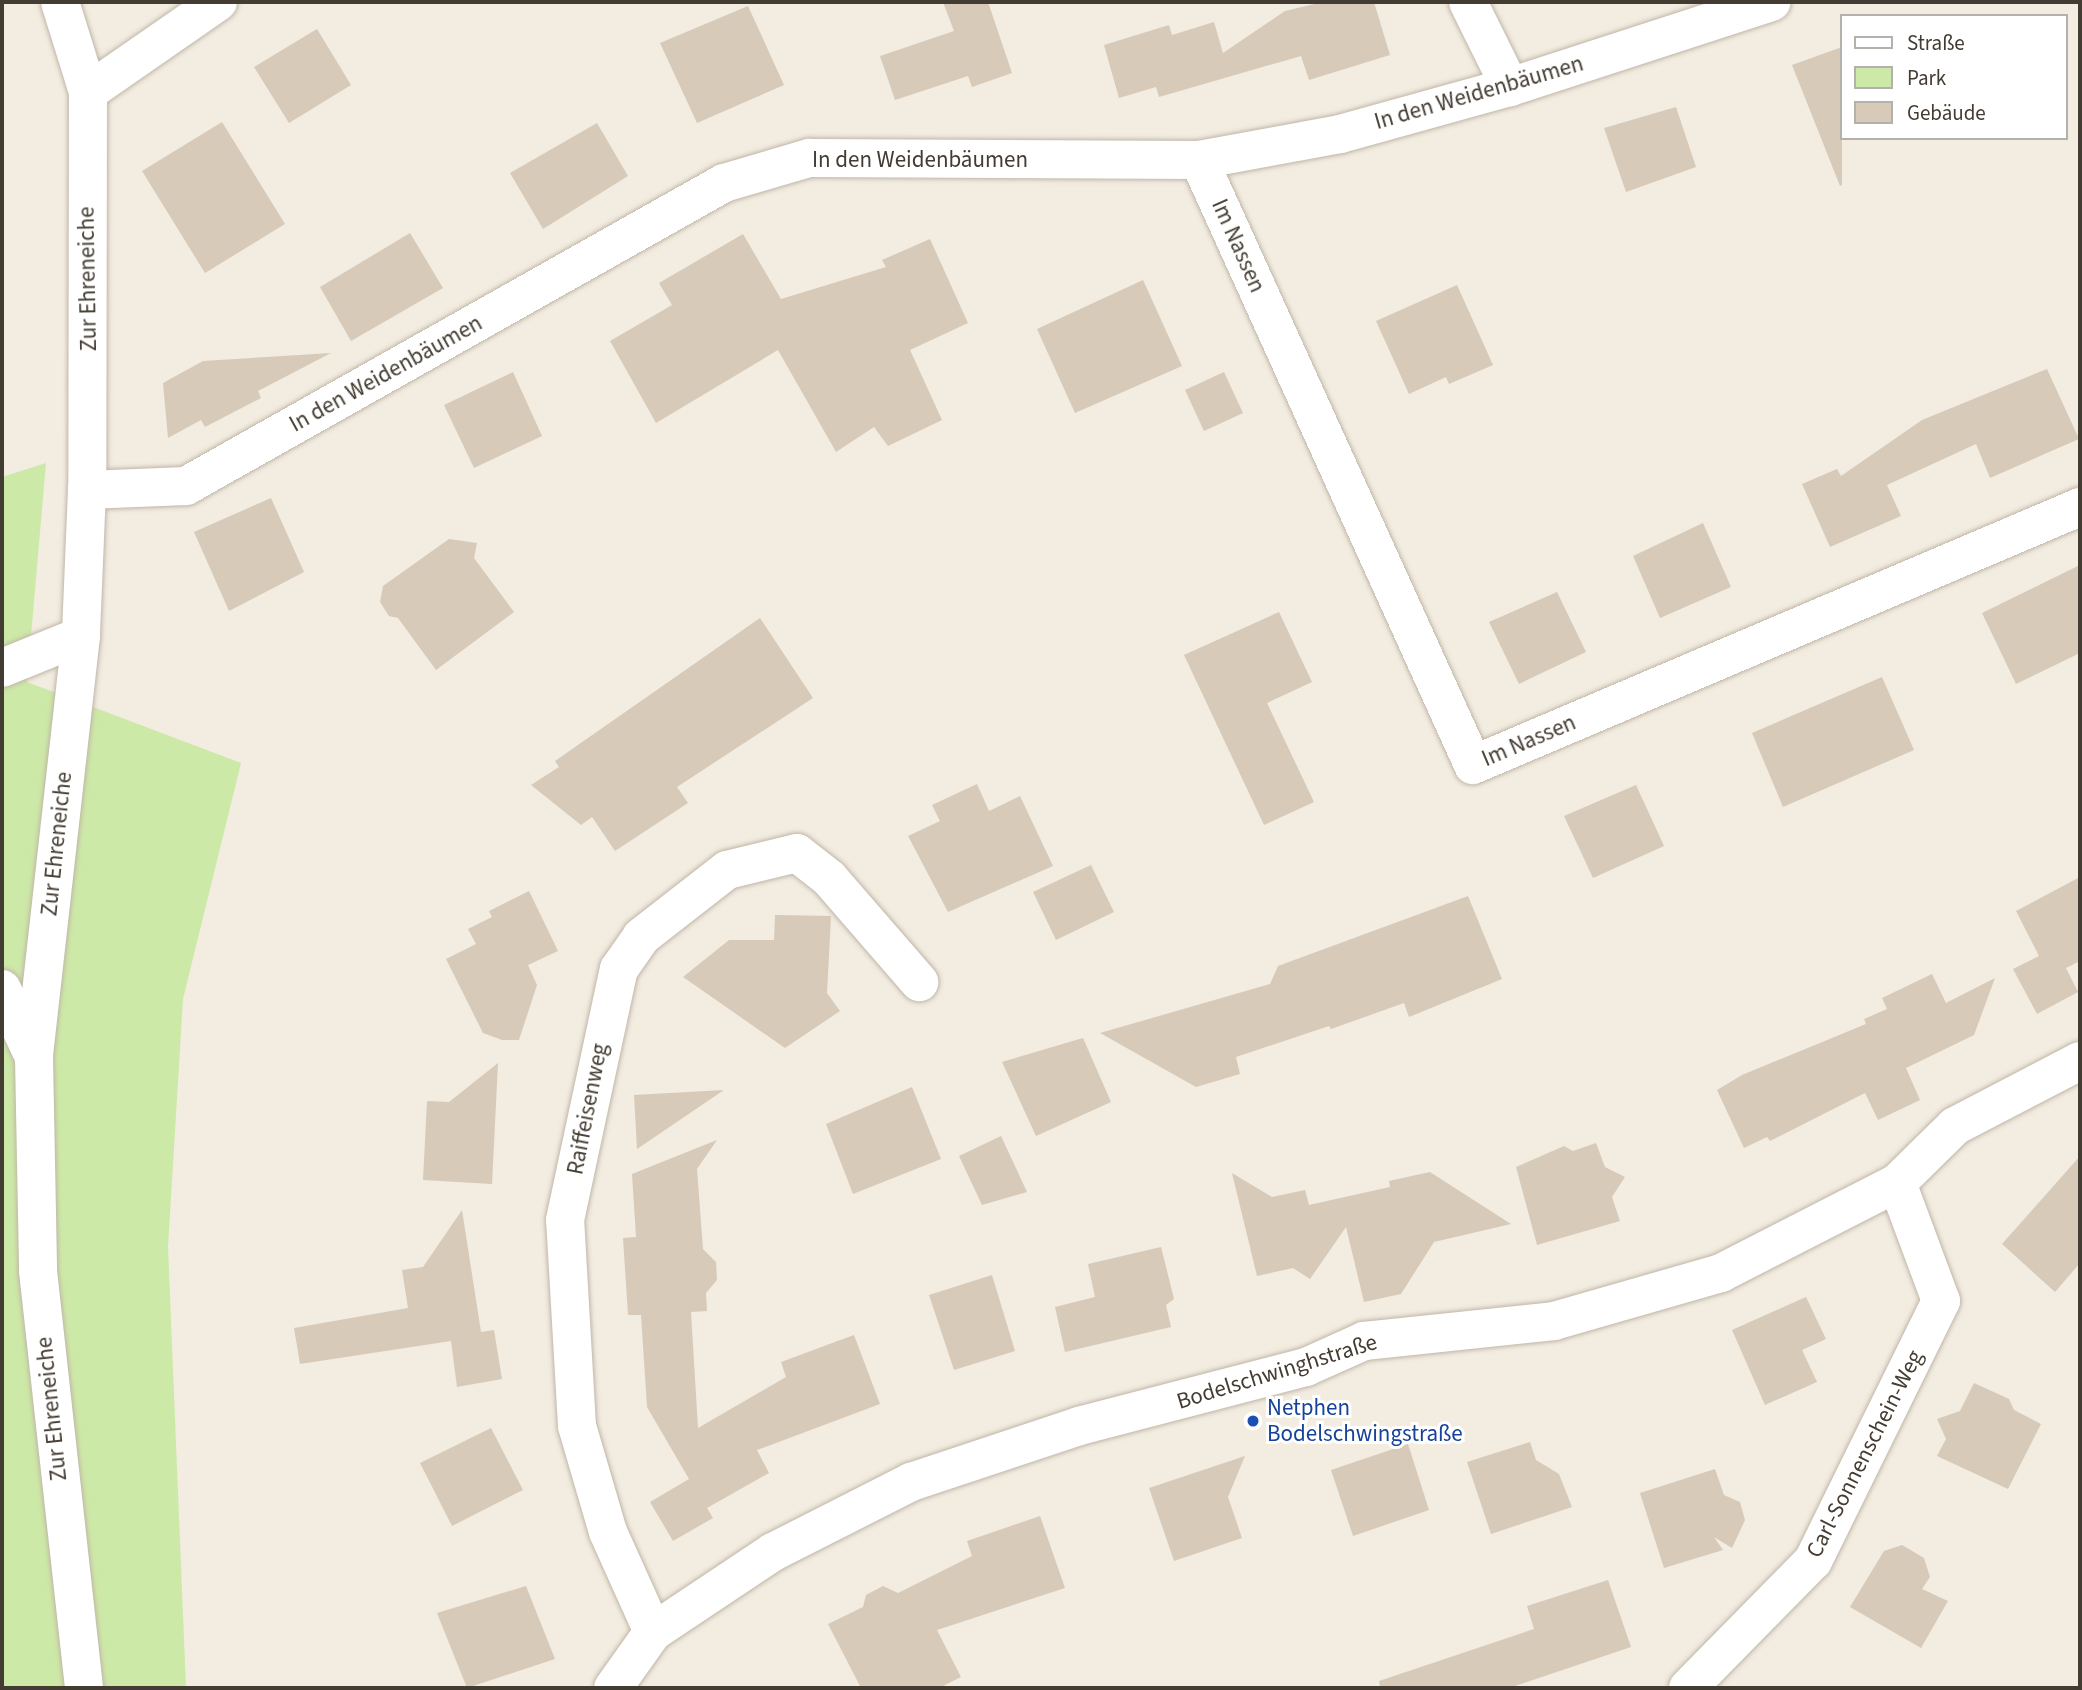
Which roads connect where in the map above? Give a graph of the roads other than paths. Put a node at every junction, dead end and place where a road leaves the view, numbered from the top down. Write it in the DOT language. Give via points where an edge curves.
graph roads {
  1 [pos="60,2"];
  2 [pos="218,2"];
  3 [pos="1468,2"];
  4 [pos="1772,2"];
  5 [pos="1510,87"];
  6 [pos="88,92"];
  7 [pos="1199,160"];
  8 [pos="87,490"];
  9 [pos="2080,508"];
  10 [pos="81,636"];
  11 [pos="2,667"];
  12 [pos="919,982"];
  13 [pos="2,989"];
  14 [pos="34,1057"];
  15 [pos="2080,1061"];
  16 [pos="1897,1183"];
  17 [pos="653,1632"];
  18 [pos="84,1688"];
  19 [pos="613,1688"];
  20 [pos="1688,1688"];
  1 -- 6 [label="street, Zur Ehreneiche"];
  2 -- 6 [label="street"];
  3 -- 5 [label="street"];
  4 -- 5 [label="street, In den Weidenbäumen"];
  5 -- 7 [label="street, In den Weidenbäumen" via="1339,134"];
  6 -- 8 [label="street, Zur Ehreneiche"];
  7 -- 8 [label="street, In den Weidenbäumen" via="809,158 723,183 186,486"];
  7 -- 9 [label="street, Im Nassen" via="1473,765"];
  8 -- 10 [label="street, Zur Ehreneiche"];
  10 -- 11 [label="street"];
  10 -- 14 [label="street, Zur Ehreneiche"];
  12 -- 17 [label="street, Raiffeisenweg" via="829,878 797,853 727,870 641,937 619,969 600,1044 566,1234 577,1426 608,1532"];
  13 -- 14 [label="street"];
  14 -- 18 [label="street, Zur Ehreneiche" via="38,1271 76,1652"];
  15 -- 16 [label="street, Bodelschwinghstraße" via="1955,1126"];
  16 -- 17 [label="street, Bodelschwinghstraße" via="1721,1273 1553,1321 1364,1341 1306,1367 1079,1426 911,1482 773,1552"];
  16 -- 20 [label="street, Carl-Sonnenschein-Weg" via="1941,1301 1813,1561"];
  17 -- 19 [label="street, Bodelschwinghstraße"];
}
